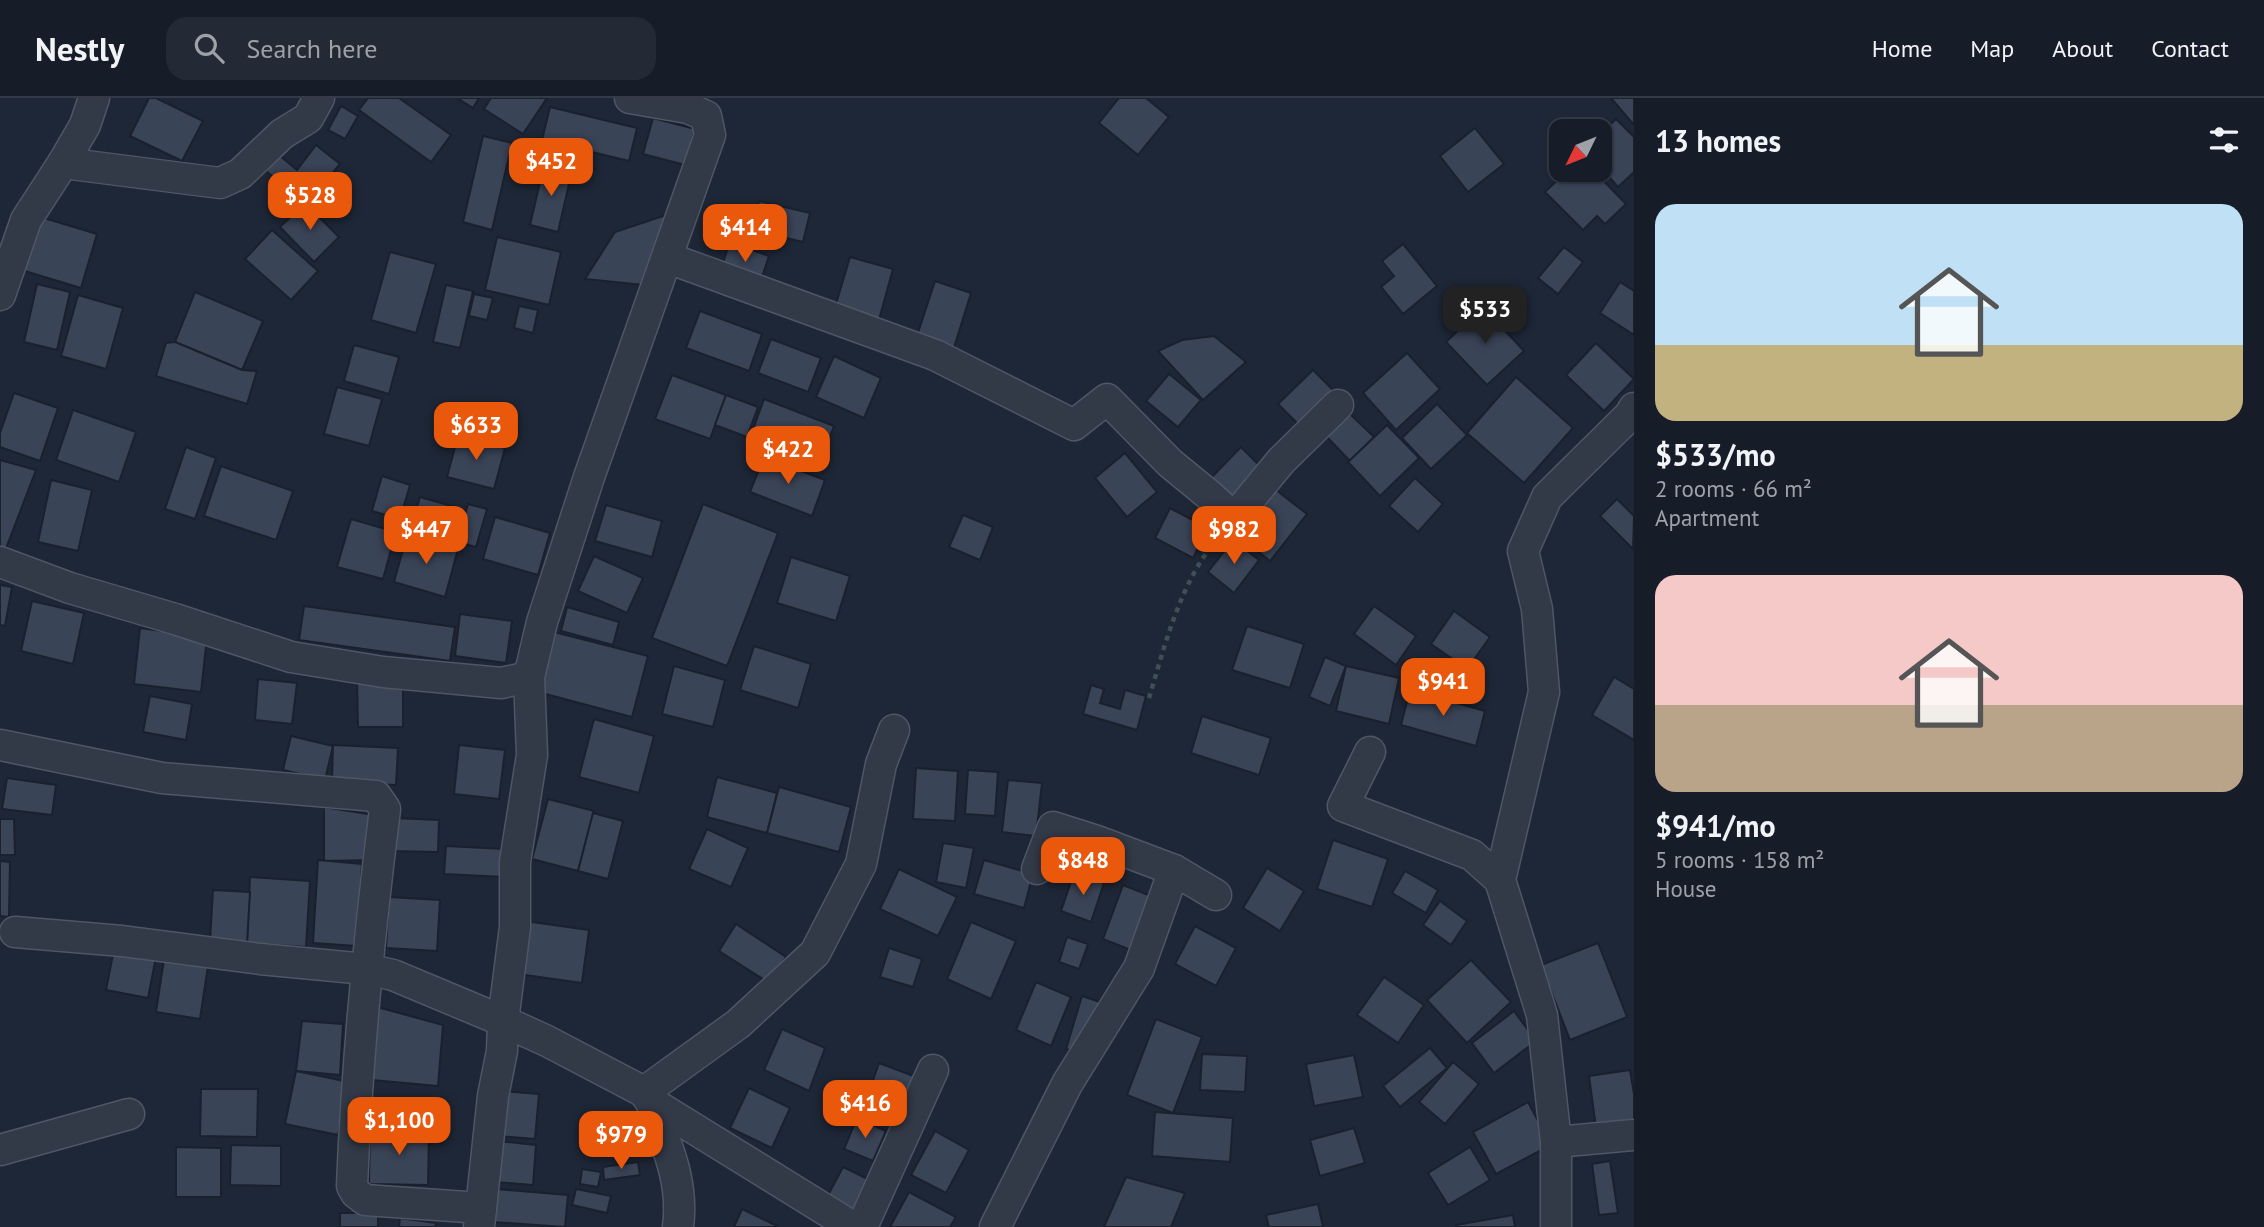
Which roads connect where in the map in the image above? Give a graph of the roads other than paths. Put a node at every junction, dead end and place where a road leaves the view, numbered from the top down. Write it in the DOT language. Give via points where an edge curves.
graph roads {
  1 [pos="94,98"];
  2 [pos="319,98"];
  3 [pos="630,98"];
  4 [pos="63,163"];
  5 [pos="668,258"];
  6 [pos="0,295"];
  7 [pos="1338,405"];
  8 [pos="1634,408"];
  9 [pos="0,562"];
  10 [pos="529,677"];
  11 [pos="894,730"];
  12 [pos="0,746"];
  13 [pos="1370,752"];
  14 [pos="1037,869"];
  15 [pos="1174,870"];
  16 [pos="1500,880"];
  17 [pos="1216,895"];
  18 [pos="15,932"];
  19 [pos="366,968"];
  20 [pos="503,1021"];
  21 [pos="933,1070"];
  22 [pos="648,1097"];
  23 [pos="129,1115"];
  24 [pos="1634,1135"];
  25 [pos="1556,1142"];
  26 [pos="0,1150"];
  27 [pos="480,1218"];
  28 [pos="678,1227"];
  29 [pos="853,1227"];
  30 [pos="862,1227"];
  31 [pos="995,1227"];
  32 [pos="1556,1227"];
  1 -- 4 [label="street"];
  2 -- 4 [label="street" via="308,118 282,134 240,174 220,183"];
  3 -- 5 [label="street" via="688,108 706,116 710,135"];
  4 -- 6 [label="street" via="26,220"];
  5 -- 7 [label="street" via="935,355 1074,425 1107,399 1170,464 1234,518 1281,461"];
  5 -- 10 [label="street" via="589,477"];
  8 -- 16 [label="street" via="1547,497 1523,551 1536,610 1544,692"];
  9 -- 10 [label="street" via="292,657 362,669 501,682"];
  10 -- 20 [label="street" via="532,755 516,862 515,927"];
  11 -- 22 [label="street" via="881,764 861,864 815,953"];
  12 -- 19 [label="street" via="162,778 376,796 385,810"];
  13 -- 16 [label="street" via="1343,806 1472,855"];
  14 -- 15 [label="street" via="1052,827"];
  15 -- 17 [label="street"];
  15 -- 31 [label="street" via="1139,968 1067,1084"];
  16 -- 25 [label="street" via="1542,1015"];
  18 -- 19 [label="street"];
  19 -- 20 [label="street"];
  19 -- 27 [label="street" via="352,1186 365,1200"];
  20 -- 22 [label="street"];
  20 -- 27 [label="street"];
  21 -- 30 [label="street"];
  22 -- 28 [label="street" via="677,1173"];
  22 -- 29 [label="street"];
  23 -- 26 [label="street"];
  24 -- 25 [label="street"];
  25 -- 32 [label="street"];
}
